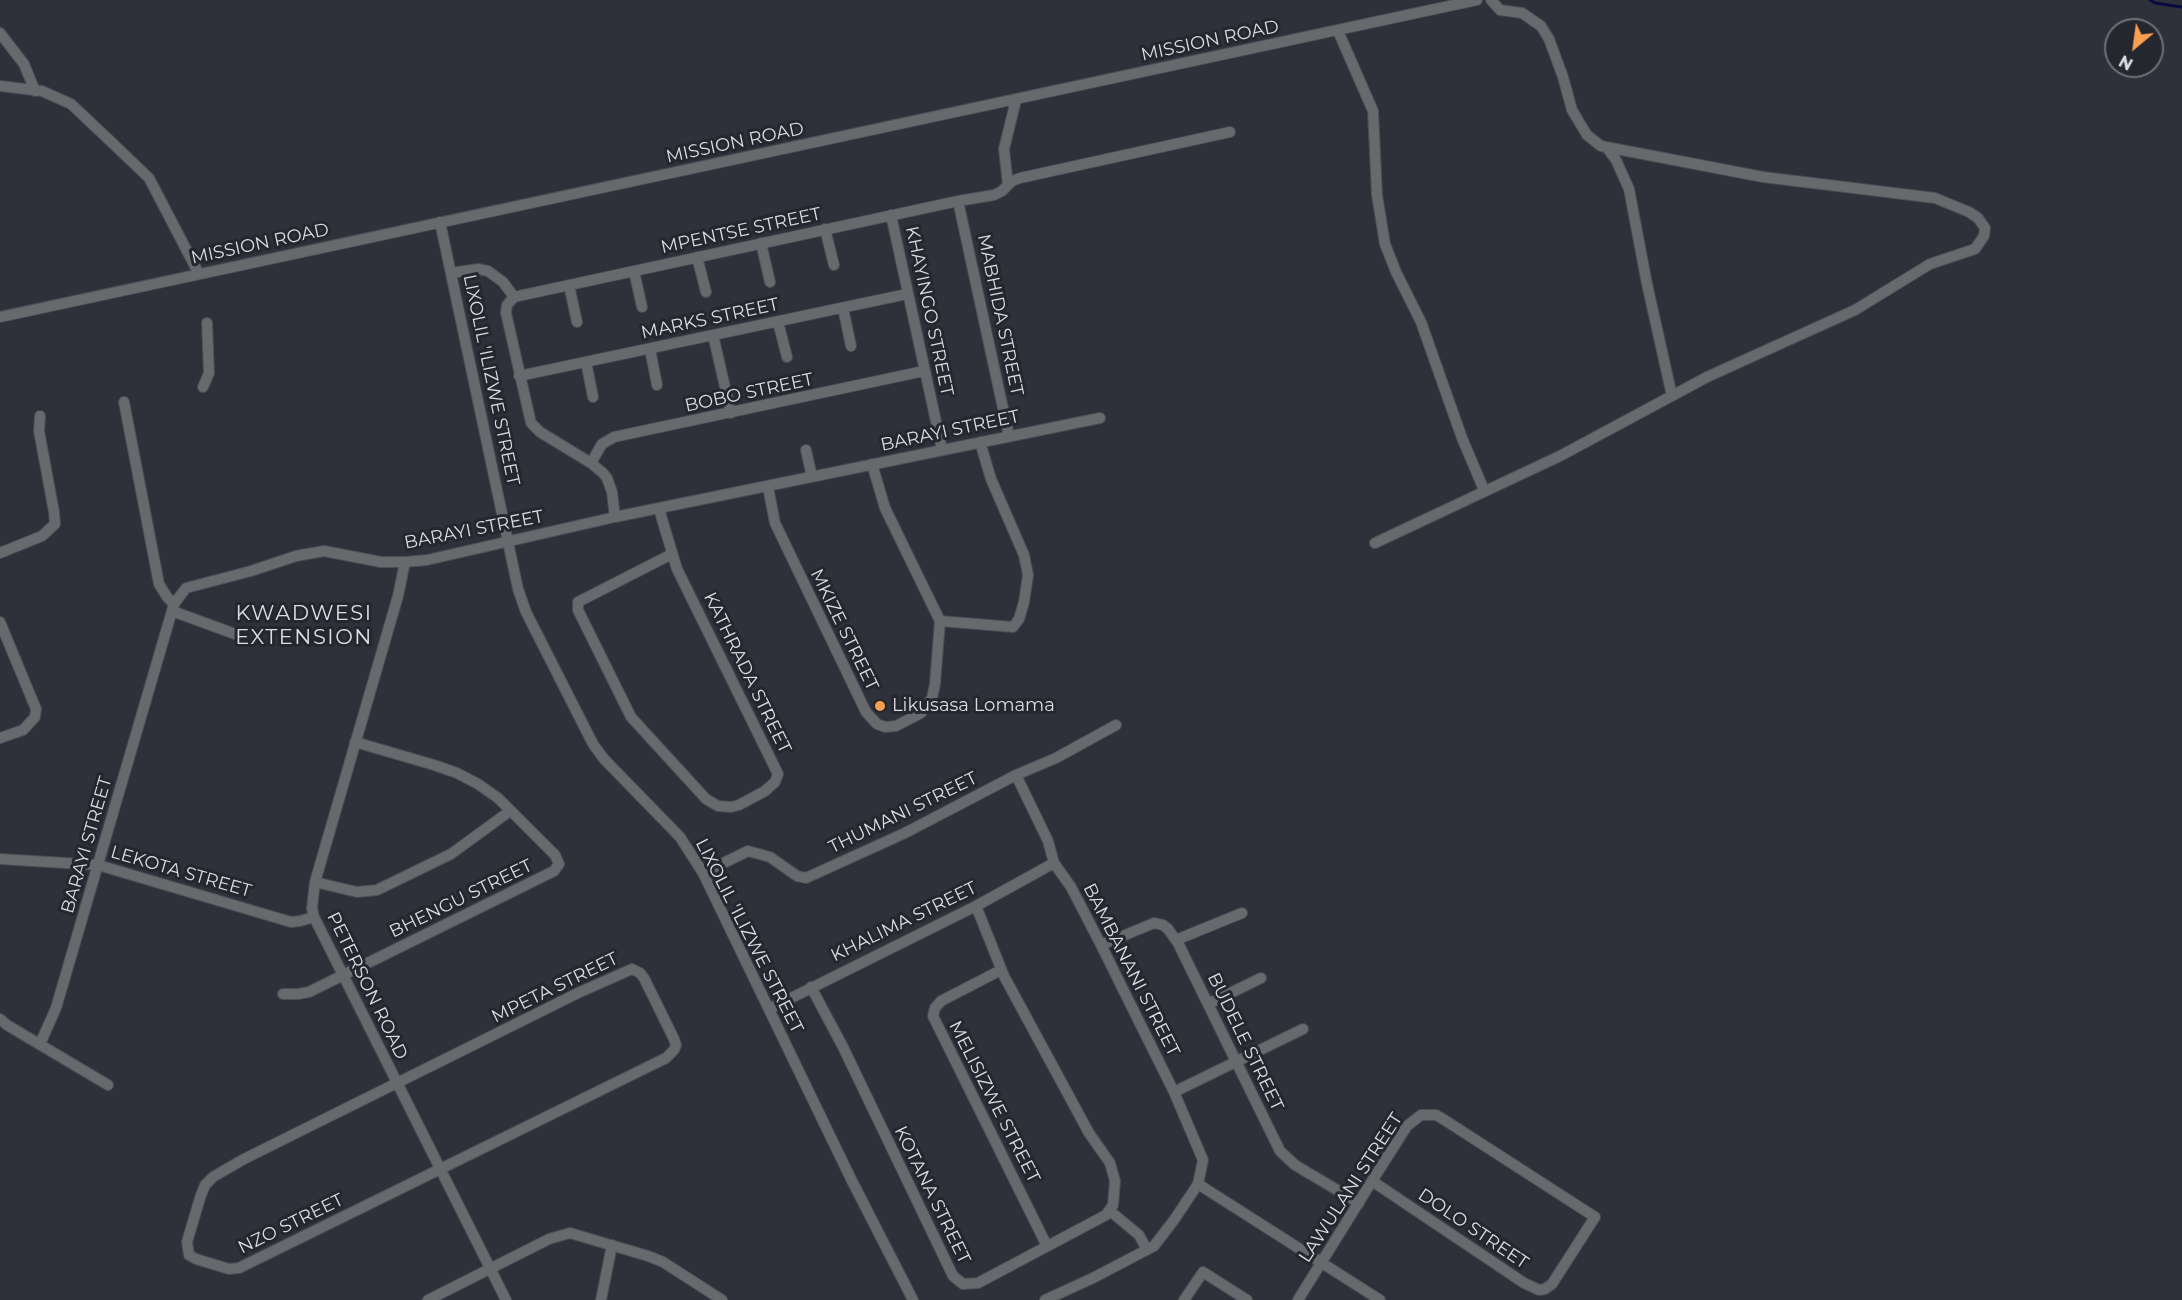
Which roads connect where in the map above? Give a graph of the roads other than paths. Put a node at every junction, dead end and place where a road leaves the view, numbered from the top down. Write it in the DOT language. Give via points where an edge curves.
graph roads {
  1 [pos="1477,0"];
  2 [pos="1491,0"];
  3 [pos="1338,31"];
  4 [pos="0,33"];
  5 [pos="0,86"];
  6 [pos="35,91"];
  7 [pos="1016,100"];
  8 [pos="1230,132"];
  9 [pos="1608,149"];
  10 [pos="1008,185"];
  11 [pos="958,201"];
  12 [pos="891,215"];
  13 [pos="440,222"];
  14 [pos="825,230"];
  15 [pos="761,243"];
  16 [pos="698,257"];
  17 [pos="834,265"];
  18 [pos="634,271"];
  19 [pos="450,273"];
  20 [pos="199,274"];
  21 [pos="770,282"];
  22 [pos="569,285"];
  23 [pos="706,292"];
  24 [pos="908,294"];
  25 [pos="514,297"];
  26 [pos="642,307"];
  27 [pos="843,308"];
  28 [pos="0,317"];
  29 [pos="577,322"];
  30 [pos="778,322"];
  31 [pos="207,323"];
  32 [pos="713,336"];
  33 [pos="851,346"];
  34 [pos="650,349"];
  35 [pos="787,357"];
  36 [pos="586,362"];
  37 [pos="924,371"];
  38 [pos="519,376"];
  39 [pos="657,385"];
  40 [pos="202,387"];
  41 [pos="1672,396"];
  42 [pos="593,397"];
  43 [pos="124,402"];
  44 [pos="731,413"];
  45 [pos="40,416"];
  46 [pos="1100,418"];
  47 [pos="1008,436"];
  48 [pos="980,442"];
  49 [pos="942,449"];
  50 [pos="806,450"];
  51 [pos="591,463"];
  52 [pos="872,464"];
  53 [pos="812,477"];
  54 [pos="768,487"];
  55 [pos="1484,490"];
  56 [pos="659,509"];
  57 [pos="615,517"];
  58 [pos="509,542"];
  59 [pos="1375,543"];
  60 [pos="0,553"];
  61 [pos="672,554"];
  62 [pos="405,562"];
  63 [pos="173,607"];
  64 [pos="940,621"];
  65 [pos="0,622"];
  66 [pos="235,634"];
  67 [pos="1116,724"];
  68 [pos="0,738"];
  69 [pos="355,742"];
  70 [pos="1016,776"];
  71 [pos="510,811"];
  72 [pos="0,859"];
  73 [pos="1054,863"];
  74 [pos="98,865"];
  75 [pos="703,873"];
  76 [pos="315,882"];
  77 [pos="975,906"];
  78 [pos="1242,913"];
  79 [pos="314,917"];
  80 [pos="1176,940"];
  81 [pos="1101,945"];
  82 [pos="1001,970"];
  83 [pos="344,975"];
  84 [pos="1261,978"];
  85 [pos="811,987"];
  86 [pos="283,994"];
  87 [pos="1208,1004"];
  88 [pos="769,1009"];
  89 [pos="0,1019"];
  90 [pos="1303,1029"];
  91 [pos="40,1044"];
  92 [pos="1236,1060"];
  93 [pos="108,1084"];
  94 [pos="397,1084"];
  95 [pos="1174,1092"];
  96 [pos="440,1169"];
  97 [pos="1372,1181"];
  98 [pos="1198,1184"];
  99 [pos="1359,1203"];
  100 [pos="1110,1211"];
  101 [pos="1595,1217"];
  102 [pos="612,1245"];
  103 [pos="1047,1246"];
  104 [pos="1147,1250"];
  105 [pos="1321,1263"];
  106 [pos="490,1270"];
  107 [pos="428,1300"];
  108 [pos="506,1300"];
  109 [pos="601,1300"];
  110 [pos="722,1300"];
  111 [pos="913,1300"];
  112 [pos="1045,1300"];
  113 [pos="1184,1300"];
  114 [pos="1247,1300"];
  115 [pos="1298,1300"];
  116 [pos="1380,1300"];
  1 -- 3 [label="street, MISSION ROAD"];
  2 -- 9 [label="street" via="1500,10 1522,13 1541,26 1549,39 1572,110 1587,135"];
  3 -- 7 [label="street, MISSION ROAD"];
  3 -- 55 [label="street" via="1373,111 1377,195 1385,244 1421,322"];
  4 -- 6 [label="street" via="24,64"];
  5 -- 6 [label="street"];
  6 -- 20 [label="street" via="71,104 149,178"];
  7 -- 10 [label="street" via="1004,149"];
  7 -- 13 [label="street, MISSION ROAD"];
  8 -- 10 [label="street, MPENTSE STREET" via="1020,178"];
  9 -- 41 [label="street" via="1629,189"];
  9 -- 41 [label="street" via="1763,177 1935,198 1969,212 1985,228 1975,249 1930,264 1855,310"];
  10 -- 11 [label="street, MPENTSE STREET" via="994,195"];
  11 -- 12 [label="street, MPENTSE STREET"];
  11 -- 47 [label="street, MABHIDA STREET"];
  12 -- 14 [label="street, MPENTSE STREET"];
  12 -- 24 [label="street, KHAYINGO STREET"];
  13 -- 19 [label="street, LIXOLIL 'ILIZWE STREET"];
  13 -- 20 [label="street, MISSION ROAD"];
  14 -- 15 [label="street, MPENTSE STREET"];
  14 -- 17 [label="street"];
  15 -- 16 [label="street, MPENTSE STREET"];
  15 -- 21 [label="street"];
  16 -- 18 [label="street, MPENTSE STREET"];
  16 -- 23 [label="street"];
  18 -- 22 [label="street, MPENTSE STREET"];
  18 -- 26 [label="street"];
  19 -- 25 [label="street" via="488,271"];
  19 -- 58 [label="street, LIXOLIL 'ILIZWE STREET"];
  20 -- 28 [label="street, MISSION ROAD"];
  22 -- 25 [label="street, MPENTSE STREET"];
  22 -- 29 [label="street"];
  24 -- 27 [label="street, MARKS STREET"];
  24 -- 37 [label="street, KHAYINGO STREET"];
  25 -- 38 [label="street" via="506,313"];
  27 -- 30 [label="street, MARKS STREET"];
  27 -- 33 [label="street"];
  30 -- 32 [label="street, MARKS STREET"];
  30 -- 35 [label="street"];
  31 -- 40 [label="street" via="209,373"];
  32 -- 34 [label="street, MARKS STREET"];
  32 -- 44 [label="street"];
  34 -- 36 [label="street, MARKS STREET"];
  34 -- 39 [label="street"];
  36 -- 38 [label="street, MARKS STREET"];
  36 -- 42 [label="street"];
  37 -- 44 [label="street, BOBO STREET"];
  37 -- 49 [label="street, KHAYINGO STREET"];
  38 -- 51 [label="street" via="531,423"];
  41 -- 55 [label="street" via="1560,456"];
  43 -- 63 [label="street" via="159,584"];
  44 -- 51 [label="street, BOBO STREET" via="614,438 602,444"];
  45 -- 60 [label="street" via="39,431 55,524 42,536"];
  46 -- 47 [label="street, BARAYI STREET"];
  47 -- 48 [label="street, BARAYI STREET"];
  48 -- 49 [label="street, BARAYI STREET"];
  48 -- 64 [label="street" via="1024,555 1028,575 1024,602 1013,627"];
  49 -- 52 [label="street, BARAYI STREET"];
  50 -- 53 [label="street"];
  51 -- 57 [label="street" via="610,484"];
  52 -- 53 [label="street, BARAYI STREET"];
  52 -- 64 [label="street" via="885,508"];
  53 -- 54 [label="street, BARAYI STREET"];
  54 -- 56 [label="street, BARAYI STREET"];
  54 -- 64 [label="street, MKIZE STREET" via="775,523 790,558 866,712 878,724 896,726 921,713 929,704 935,684"];
  55 -- 59 [label="street"];
  56 -- 57 [label="street, BARAYI STREET"];
  56 -- 61 [label="street, KATHRADA STREET"];
  57 -- 58 [label="street, BARAYI STREET"];
  58 -- 62 [label="street, BARAYI STREET"];
  58 -- 75 [label="street, LIXOLIL 'ILIZWE STREET" via="526,612 593,744 680,837"];
  61 -- 61 [label="street, KATHRADA STREET" via="778,774 765,790 739,805 718,806 706,799 631,717 578,610 578,602"];
  62 -- 63 [label="street, BARAYI STREET" via="324,551 296,556 191,585 180,593"];
  62 -- 69 [label="street, PETERSON ROAD"];
  63 -- 66 [label="street"];
  63 -- 74 [label="street, BARAYI STREET"];
  65 -- 68 [label="street" via="36,709 35,717 23,730"];
  67 -- 70 [label="street, THUMANI STREET"];
  69 -- 71 [label="street, BHENGU STREET" via="466,777"];
  69 -- 76 [label="street, PETERSON ROAD"];
  70 -- 73 [label="street, BAMBANANI STREET" via="1048,841"];
  70 -- 75 [label="street, THUMANI STREET" via="806,878 770,856 748,851"];
  71 -- 76 [label="street" via="451,854 377,890 357,892"];
  71 -- 83 [label="street, BHENGU STREET" via="555,855 557,868"];
  72 -- 74 [label="street, LEKOTA STREET"];
  73 -- 77 [label="street, KHALIMA STREET"];
  73 -- 81 [label="street, BAMBANANI STREET"];
  74 -- 79 [label="street, LEKOTA STREET" via="291,922"];
  74 -- 91 [label="street, BARAYI STREET" via="56,1008"];
  75 -- 88 [label="street, LIXOLIL 'ILIZWE STREET"];
  76 -- 79 [label="street, PETERSON ROAD" via="311,898"];
  77 -- 82 [label="street"];
  77 -- 85 [label="street, KHALIMA STREET"];
  78 -- 80 [label="street"];
  79 -- 83 [label="street, PETERSON ROAD"];
  80 -- 81 [label="street, BUDELE STREET" via="1163,925 1154,923"];
  80 -- 87 [label="street, BUDELE STREET"];
  81 -- 95 [label="street, BAMBANANI STREET"];
  82 -- 100 [label="street" via="1113,1170 1114,1199"];
  82 -- 103 [label="street, MELISIZWE STREET" via="941,1001 933,1016"];
  83 -- 86 [label="street, BHENGU STREET" via="304,994"];
  83 -- 94 [label="street, PETERSON ROAD"];
  84 -- 87 [label="street"];
  85 -- 88 [label="street, KHALIMA STREET"];
  85 -- 103 [label="street, KOTANA STREET" via="953,1276 963,1284 975,1285"];
  87 -- 92 [label="street, BUDELE STREET"];
  88 -- 111 [label="street, LIXOLIL 'ILIZWE STREET"];
  89 -- 91 [label="street"];
  90 -- 92 [label="street"];
  91 -- 93 [label="street"];
  92 -- 95 [label="street"];
  92 -- 99 [label="street, BUDELE STREET" via="1284,1155"];
  94 -- 96 [label="street, PETERSON ROAD"];
  94 -- 96 [label="street, NZO STREET" via="213,1177 200,1198 187,1251 196,1259 235,1269"];
  94 -- 96 [label="street, MPETA STREET" via="627,970 637,970 644,978 674,1038 672,1054"];
  95 -- 98 [label="street, BAMBANANI STREET" via="1202,1156"];
  96 -- 106 [label="street, PETERSON ROAD"];
  97 -- 99 [label="street, LAWULANI STREET"];
  97 -- 101 [label="street, LAWULANI STREET" via="1412,1120 1421,1115 1436,1115"];
  97 -- 101 [label="street, DOLO STREET" via="1539,1290 1552,1284"];
  98 -- 104 [label="street" via="1157,1242"];
  98 -- 105 [label="street"];
  99 -- 105 [label="street, LAWULANI STREET"];
  100 -- 103 [label="street, KOTANA STREET"];
  100 -- 104 [label="street" via="1139,1235"];
  102 -- 106 [label="street" via="579,1234 560,1235"];
  102 -- 109 [label="street"];
  102 -- 110 [label="street" via="663,1262"];
  104 -- 112 [label="street"];
  105 -- 115 [label="street, LAWULANI STREET"];
  105 -- 116 [label="street"];
  106 -- 107 [label="street"];
  106 -- 108 [label="street, PETERSON ROAD"];
  113 -- 114 [label="street" via="1203,1272"];
}
